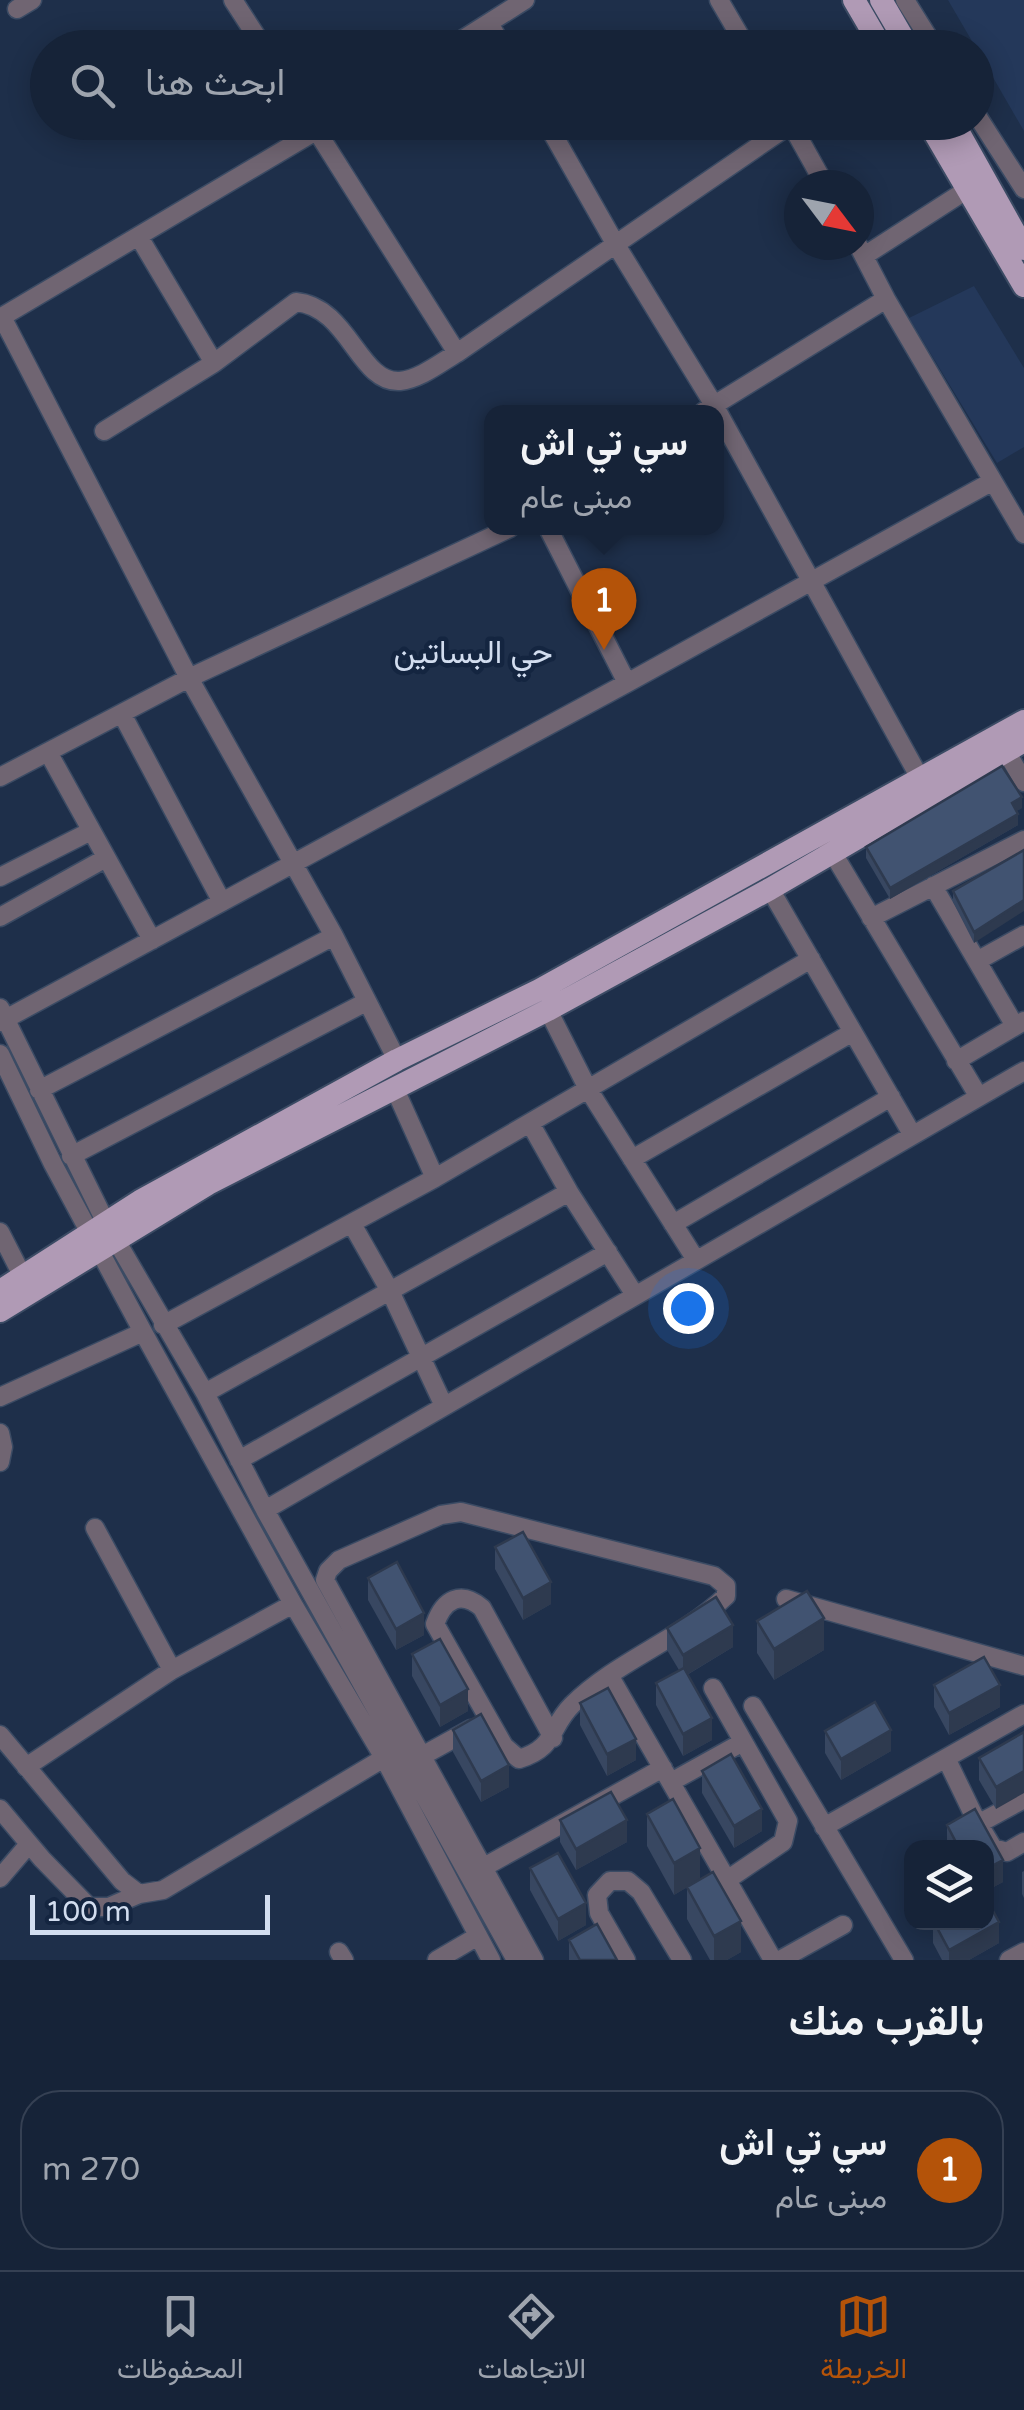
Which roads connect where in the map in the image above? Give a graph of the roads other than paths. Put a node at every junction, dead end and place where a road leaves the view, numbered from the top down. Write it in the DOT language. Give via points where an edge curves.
graph roads {
  1 [pos="234,0"];
  2 [pos="524,0"];
  3 [pos="719,0"];
  4 [pos="854,0"];
  5 [pos="882,0"];
  6 [pos="906,0"];
  7 [pos="488,23"];
  8 [pos="253,30"];
  9 [pos="477,30"];
  10 [pos="492,30"];
  11 [pos="736,30"];
  12 [pos="872,30"];
  13 [pos="899,30"];
  14 [pos="924,30"];
  15 [pos="296,140"];
  16 [pos="329,140"];
  17 [pos="556,140"];
  18 [pos="767,140"];
  19 [pos="800,140"];
  20 [pos="939,140"];
  21 [pos="962,140"];
  22 [pos="993,140"];
  23 [pos="816,170"];
  24 [pos="968,189"];
  25 [pos="1024,189"];
  26 [pos="1006,217"];
  27 [pos="139,237"];
  28 [pos="874,243"];
  29 [pos="616,246"];
  30 [pos="1024,249"];
  31 [pos="866,260"];
  32 [pos="1024,286"];
  33 [pos="886,299"];
  34 [pos="1,318"];
  35 [pos="458,354"];
  36 [pos="214,363"];
  37 [pos="706,405"];
  38 [pos="714,405"];
  39 [pos="104,430"];
  40 [pos="724,436"];
  41 [pos="993,481"];
  42 [pos="1024,534"];
  43 [pos="495,535"];
  44 [pos="552,535"];
  45 [pos="811,582"];
  46 [pos="190,678"];
  47 [pos="628,683"];
  48 [pos="122,714"];
  49 [pos="1024,722"];
  50 [pos="1015,746"];
  51 [pos="48,752"];
  52 [pos="0,777"];
  53 [pos="921,780"];
  54 [pos="1024,782"];
  55 [pos="91,830"];
  56 [pos="1024,840"];
  57 [pos="828,844"];
  58 [pos="106,858"];
  59 [pos="294,863"];
  60 [pos="0,877"];
  61 [pos="934,886"];
  62 [pos="770,889"];
  63 [pos="222,902"];
  64 [pos="0,918"];
  65 [pos="871,918"];
  66 [pos="1024,935"];
  67 [pos="334,936"];
  68 [pos="152,940"];
  69 [pos="811,959"];
  70 [pos="977,961"];
  71 [pos="366,1002"];
  72 [pos="548,1010"];
  73 [pos="2,1016"];
  74 [pos="1019,1023"];
  75 [pos="854,1032"];
  76 [pos="0,1054"];
  77 [pos="397,1060"];
  78 [pos="956,1060"];
  79 [pos="1024,1072"];
  80 [pos="394,1087"];
  81 [pos="588,1089"];
  82 [pos="39,1090"];
  83 [pos="891,1096"];
  84 [pos="978,1097"];
  85 [pos="530,1122"];
  86 [pos="912,1134"];
  87 [pos="71,1156"];
  88 [pos="632,1160"];
  89 [pos="435,1178"];
  90 [pos="569,1192"];
  91 [pos="352,1224"];
  92 [pos="673,1224"];
  93 [pos="0,1232"];
  94 [pos="103,1236"];
  95 [pos="608,1252"];
  96 [pos="696,1260"];
  97 [pos="23,1277"];
  98 [pos="0,1290"];
  99 [pos="390,1291"];
  100 [pos="635,1295"];
  101 [pos="0,1312"];
  102 [pos="163,1325"];
  103 [pos="143,1332"];
  104 [pos="420,1358"];
  105 [pos="204,1393"];
  106 [pos="0,1397"];
  107 [pos="444,1406"];
  108 [pos="0,1433"];
  109 [pos="239,1460"];
  110 [pos="0,1462"];
  111 [pos="265,1510"];
  112 [pos="96,1528"];
  113 [pos="786,1599"];
  114 [pos="294,1604"];
  115 [pos="1024,1666"];
  116 [pos="172,1670"];
  117 [pos="609,1675"];
  118 [pos="713,1688"];
  119 [pos="753,1706"];
  120 [pos="1024,1714"];
  121 [pos="489,1720"];
  122 [pos="0,1735"];
  123 [pos="553,1738"];
  124 [pos="744,1742"];
  125 [pos="422,1756"];
  126 [pos="384,1758"];
  127 [pos="946,1758"];
  128 [pos="26,1766"];
  129 [pos="667,1775"];
  130 [pos="1024,1799"];
  131 [pos="0,1809"];
  132 [pos="978,1824"];
  133 [pos="824,1827"];
  134 [pos="1024,1842"];
  135 [pos="29,1844"];
  136 [pos="484,1867"];
  137 [pos="0,1878"];
  138 [pos="727,1880"];
  139 [pos="138,1894"];
  140 [pos="843,1925"];
  141 [pos="478,1936"];
  142 [pos="1024,1952"];
  143 [pos="438,1960"];
  144 [pos="491,1960"];
  145 [pos="516,1960"];
  146 [pos="534,1960"];
  147 [pos="626,1960"];
  148 [pos="682,1960"];
  149 [pos="776,1960"];
  150 [pos="904,1960"];
  151 [pos="1009,1960"];
  1 -- 8 [label="street"];
  2 -- 7 [label="street"];
  3 -- 11 [label="street"];
  4 -- 12 [label="main road"];
  5 -- 13 [label="main road"];
  6 -- 14 [label="street"];
  7 -- 9 [label="street"];
  7 -- 10 [label="street"];
  15 -- 27 [label="street"];
  16 -- 35 [label="street"];
  17 -- 29 [label="street"];
  18 -- 29 [label="street"];
  19 -- 23 [label="street"];
  20 -- 24 [label="main road"];
  21 -- 26 [label="main road"];
  22 -- 25 [label="street"];
  24 -- 26 [label="main road"];
  24 -- 28 [label="street"];
  26 -- 30 [label="main road"];
  26 -- 32 [label="main road"];
  27 -- 34 [label="street"];
  27 -- 36 [label="street"];
  29 -- 35 [label="street"];
  29 -- 37 [label="street"];
  31 -- 33 [label="street"];
  33 -- 38 [label="street"];
  33 -- 41 [label="street"];
  34 -- 46 [label="street"];
  35 -- 36 [label="street" via="413,378 382,378 329,313 296,302"];
  36 -- 39 [label="street"];
  40 -- 45 [label="street"];
  41 -- 42 [label="street"];
  41 -- 45 [label="street"];
  43 -- 46 [label="street"];
  44 -- 47 [label="street"];
  45 -- 47 [label="street"];
  45 -- 53 [label="street"];
  46 -- 48 [label="street"];
  46 -- 59 [label="street"];
  47 -- 59 [label="street"];
  48 -- 51 [label="street"];
  48 -- 63 [label="street"];
  49 -- 53 [label="main road"];
  50 -- 54 [label="street"];
  50 -- 57 [label="main road"];
  51 -- 52 [label="street"];
  51 -- 55 [label="street"];
  53 -- 57 [label="main road"];
  55 -- 58 [label="street"];
  55 -- 60 [label="street"];
  56 -- 61 [label="street"];
  57 -- 62 [label="main road"];
  57 -- 65 [label="street"];
  57 -- 77 [label="main road"];
  58 -- 64 [label="street"];
  58 -- 68 [label="street"];
  59 -- 63 [label="street"];
  59 -- 67 [label="street"];
  61 -- 65 [label="street"];
  61 -- 70 [label="street"];
  62 -- 69 [label="street"];
  62 -- 72 [label="main road"];
  63 -- 68 [label="street"];
  65 -- 78 [label="street"];
  66 -- 70 [label="street"];
  67 -- 71 [label="street"];
  67 -- 82 [label="street"];
  68 -- 73 [label="street"];
  69 -- 75 [label="street"];
  69 -- 81 [label="street"];
  70 -- 74 [label="street"];
  71 -- 77 [label="street"];
  71 -- 87 [label="street"];
  72 -- 80 [label="main road"];
  72 -- 81 [label="street"];
  73 -- 82 [label="street"];
  74 -- 78 [label="street"];
  75 -- 83 [label="street"];
  75 -- 88 [label="street"];
  76 -- 94 [label="street"];
  77 -- 94 [label="main road" via="140,1201"];
  78 -- 84 [label="street"];
  79 -- 84 [label="street"];
  80 -- 89 [label="street"];
  80 -- 94 [label="main road"];
  81 -- 85 [label="street"];
  81 -- 88 [label="street"];
  82 -- 87 [label="street"];
  83 -- 86 [label="street"];
  83 -- 92 [label="street"];
  84 -- 86 [label="street"];
  85 -- 89 [label="street"];
  85 -- 90 [label="street"];
  86 -- 96 [label="street"];
  87 -- 94 [label="street"];
  88 -- 92 [label="street"];
  89 -- 91 [label="street"];
  90 -- 95 [label="street"];
  90 -- 99 [label="street"];
  91 -- 99 [label="street"];
  91 -- 102 [label="street"];
  92 -- 96 [label="street"];
  93 -- 97 [label="street"];
  94 -- 97 [label="main road"];
  94 -- 101 [label="main road"];
  94 -- 102 [label="street"];
  94 -- 103 [label="street"];
  95 -- 100 [label="street"];
  95 -- 104 [label="street"];
  96 -- 100 [label="street"];
  97 -- 98 [label="main road"];
  99 -- 104 [label="street"];
  99 -- 105 [label="street"];
  100 -- 107 [label="street"];
  102 -- 105 [label="street"];
  103 -- 106 [label="street"];
  103 -- 114 [label="street"];
  104 -- 107 [label="street"];
  104 -- 109 [label="street"];
  105 -- 109 [label="street"];
  107 -- 111 [label="street"];
  108 -- 110 [label="street"];
  109 -- 111 [label="street"];
  111 -- 145 [label="street"];
  112 -- 116 [label="street"];
  113 -- 115 [label="street"];
  114 -- 116 [label="street"];
  114 -- 126 [label="street"];
  116 -- 128 [label="street"];
  117 -- 123 [label="street" via="569,1708"];
  117 -- 125 [label="street" via="710,1611 726,1596 726,1586 714,1576 461,1512 441,1515 339,1560 325,1580"];
  117 -- 129 [label="street"];
  118 -- 124 [label="street"];
  119 -- 133 [label="street"];
  120 -- 127 [label="street"];
  121 -- 123 [label="street" via="519,1759"];
  121 -- 123 [label="street" via="435,1624 462,1596 482,1608"];
  121 -- 125 [label="street"];
  122 -- 128 [label="street"];
  124 -- 129 [label="street"];
  124 -- 138 [label="street" via="788,1822 783,1842"];
  125 -- 136 [label="street"];
  126 -- 139 [label="street" via="163,1890"];
  126 -- 141 [label="street"];
  127 -- 132 [label="street"];
  127 -- 133 [label="street"];
  128 -- 139 [label="street"];
  129 -- 136 [label="street"];
  129 -- 138 [label="street"];
  130 -- 132 [label="street"];
  131 -- 135 [label="street"];
  132 -- 134 [label="street" via="993,1848 1007,1852"];
  133 -- 150 [label="street"];
  135 -- 137 [label="street"];
  135 -- 139 [label="street" via="90,1907"];
  136 -- 146 [label="street"];
  138 -- 149 [label="street"];
  140 -- 149 [label="street"];
  141 -- 143 [label="street"];
  141 -- 144 [label="street"];
  142 -- 151 [label="street"];
  147 -- 148 [label="street" via="599,1912 597,1895 610,1881 628,1881 641,1892"];
}
